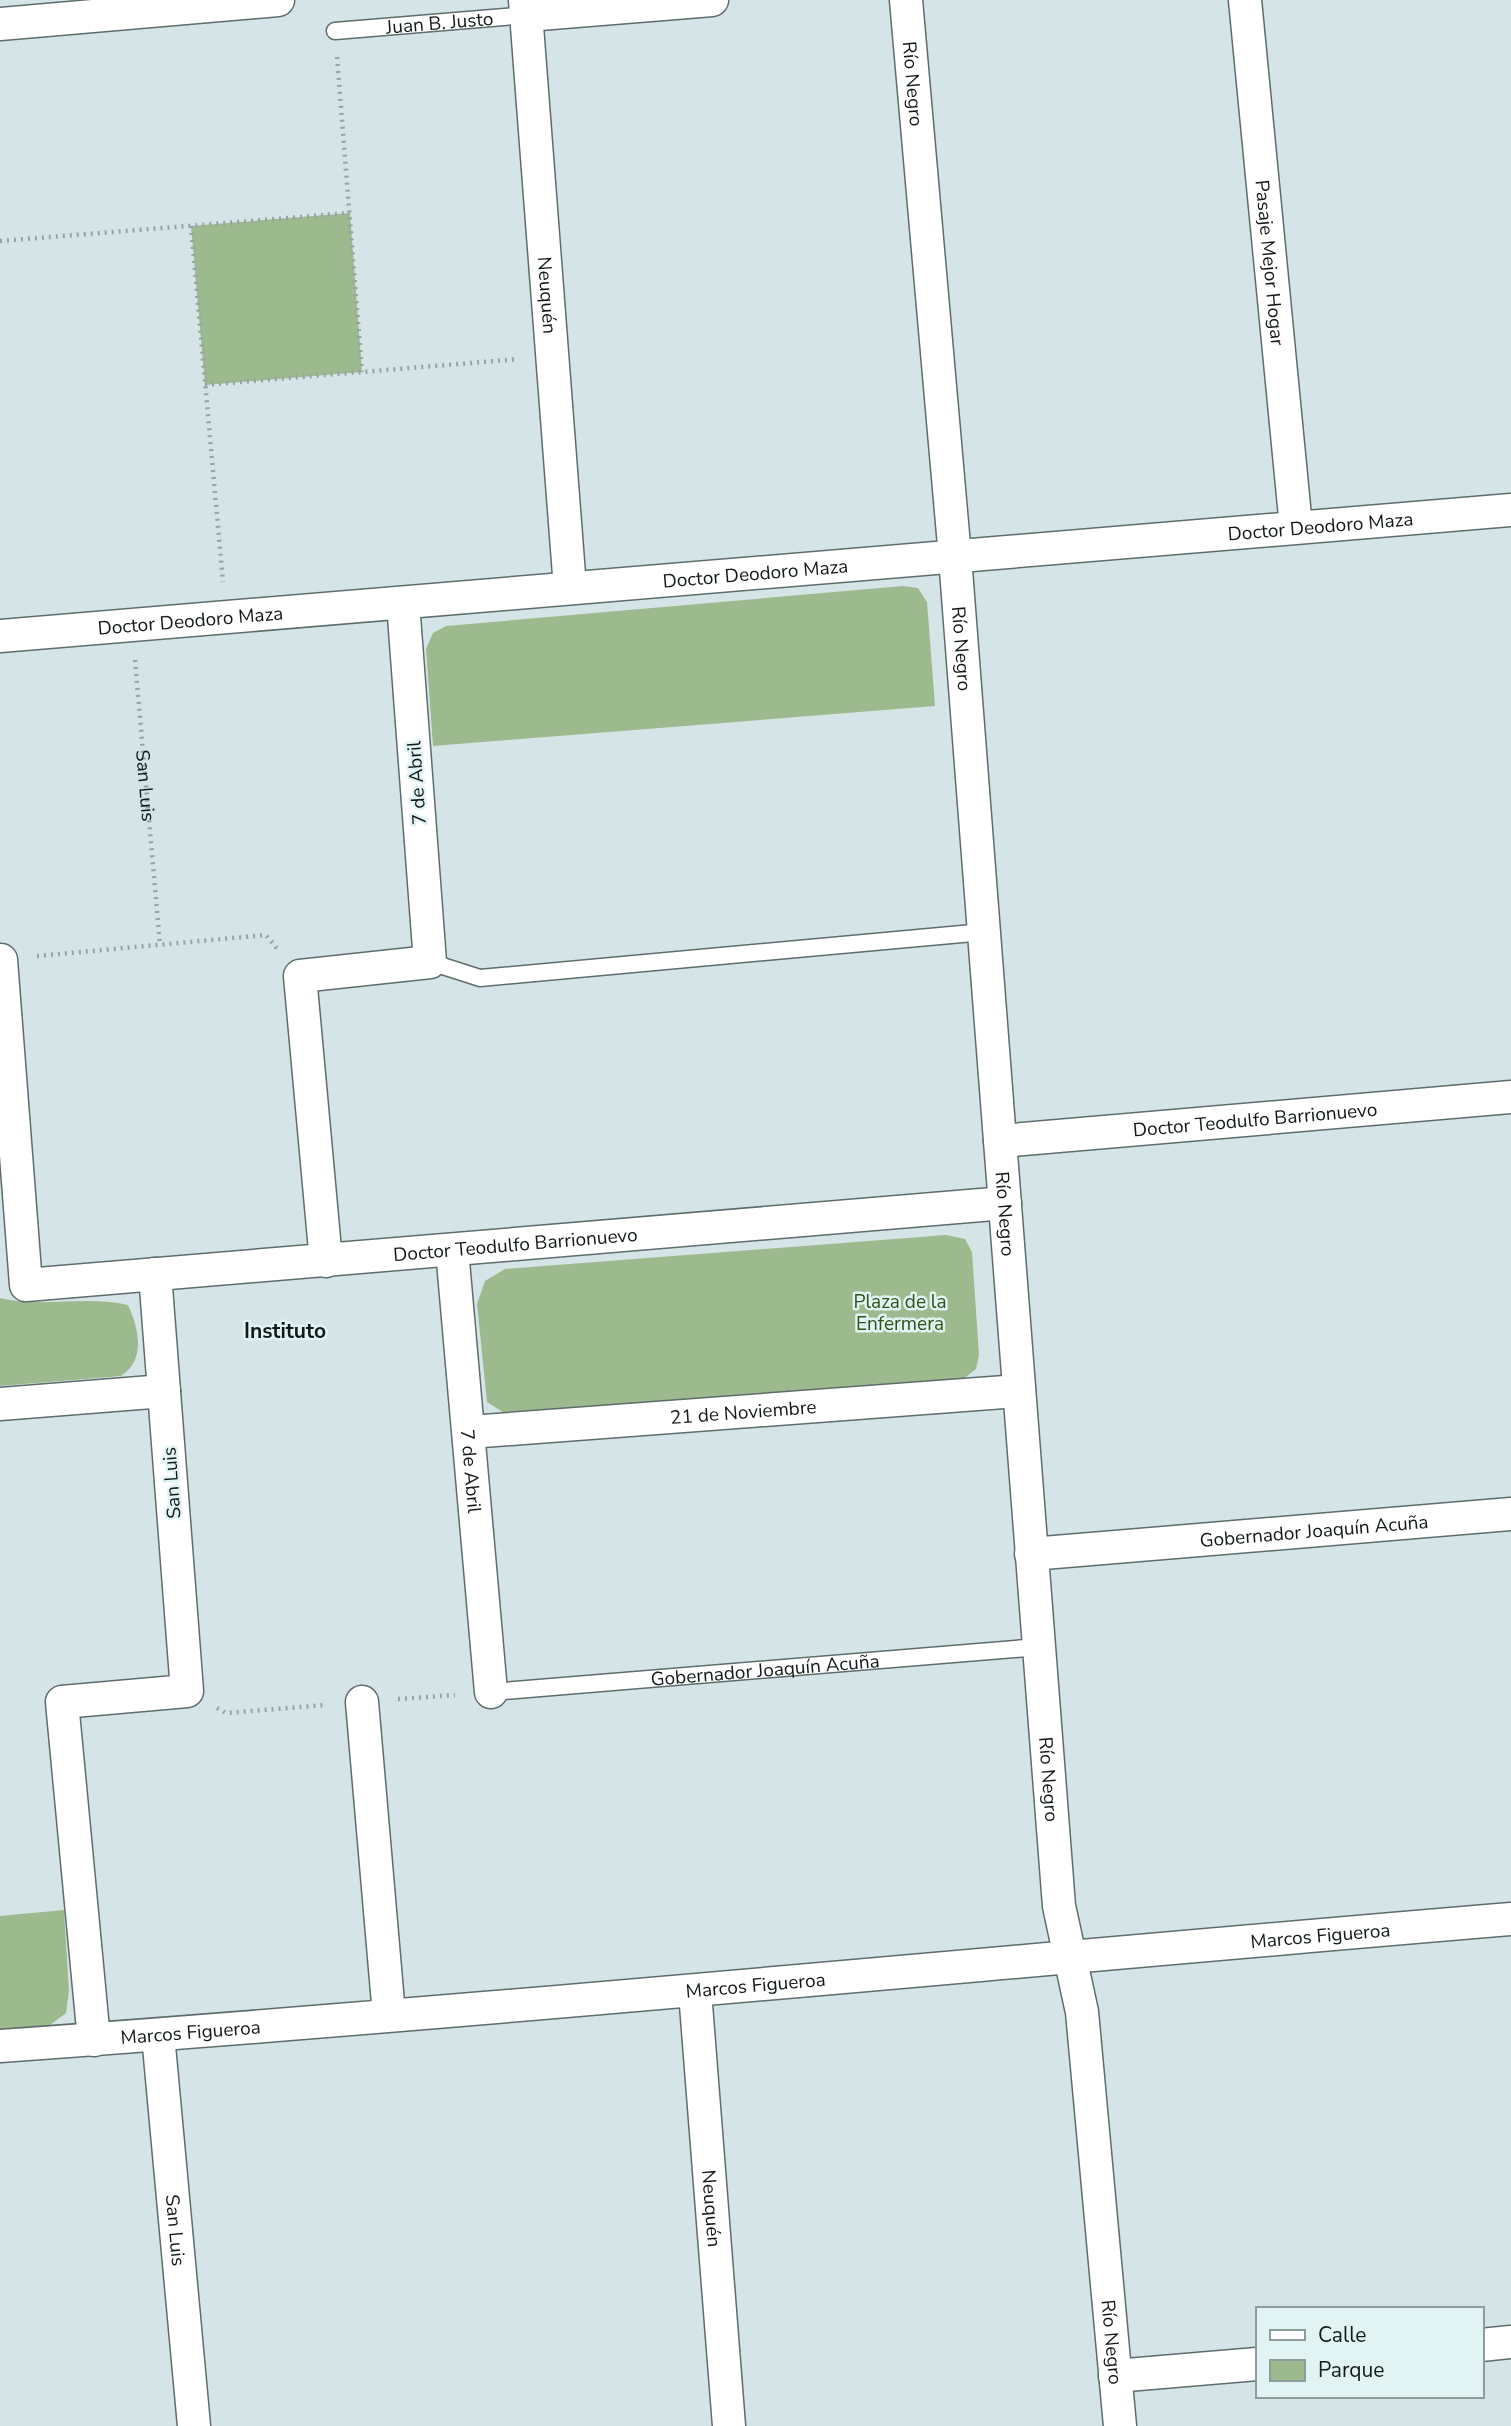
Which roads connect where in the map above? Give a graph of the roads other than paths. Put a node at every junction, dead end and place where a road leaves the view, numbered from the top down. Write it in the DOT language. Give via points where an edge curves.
graph roads {
  1 [pos="278,0"];
  2 [pos="712,0"];
  3 [pos="906,0"];
  4 [pos="1245,0"];
  5 [pos="526,8"];
  6 [pos="0,24"];
  7 [pos="335,31"];
  8 [pos="1511,510"];
  9 [pos="1296,527"];
  10 [pos="955,557"];
  11 [pos="570,589"];
  12 [pos="403,603"];
  13 [pos="0,636"];
  14 [pos="984,932"];
  15 [pos="1,960"];
  16 [pos="430,962"];
  17 [pos="1511,1097"];
  18 [pos="1000,1141"];
  19 [pos="1005,1203"];
  20 [pos="11,1235"];
  21 [pos="452,1250"];
  22 [pos="326,1261"];
  23 [pos="155,1274"];
  24 [pos="164,1391"];
  25 [pos="1019,1391"];
  26 [pos="0,1404"];
  27 [pos="469,1432"];
  28 [pos="1511,1514"];
  29 [pos="1031,1554"];
  30 [pos="1039,1647"];
  31 [pos="491,1692"];
  32 [pos="362,1702"];
  33 [pos="1511,1920"];
  34 [pos="1069,1956"];
  35 [pos="695,1992"];
  36 [pos="389,2015"];
  37 [pos="158,2035"];
  38 [pos="94,2040"];
  39 [pos="0,2046"];
  40 [pos="1511,2342"];
  41 [pos="1483,2345"];
  42 [pos="1256,2364"];
  43 [pos="1115,2376"];
  44 [pos="194,2426"];
  45 [pos="729,2426"];
  46 [pos="1120,2426"];
  1 -- 6 [label="street"];
  2 -- 5 [label="street, Juan B. Justo"];
  3 -- 10 [label="street, Río Negro"];
  4 -- 9 [label="street, Pasaje Mejor Hogar"];
  5 -- 7 [label="lane, Juan B. Justo"];
  5 -- 11 [label="street, Neuquén"];
  8 -- 9 [label="street, Doctor Deodoro Maza"];
  9 -- 10 [label="street, Doctor Deodoro Maza"];
  10 -- 11 [label="street, Doctor Deodoro Maza"];
  10 -- 14 [label="street, Río Negro"];
  11 -- 12 [label="street, Doctor Deodoro Maza"];
  12 -- 13 [label="street, Doctor Deodoro Maza"];
  12 -- 16 [label="street, 7 de Abril"];
  14 -- 16 [label="lane" via="480,978"];
  14 -- 18 [label="street, Río Negro"];
  15 -- 20 [label="street"];
  16 -- 22 [label="street" via="300,976"];
  17 -- 18 [label="street, Doctor Teodulfo Barrionuevo"];
  18 -- 19 [label="street, Río Negro"];
  19 -- 21 [label="street, Doctor Teodulfo Barrionuevo"];
  19 -- 25 [label="street, Río Negro"];
  20 -- 23 [label="street, Doctor Teodulfo Barrionuevo" via="26,1285"];
  21 -- 22 [label="street, Doctor Teodulfo Barrionuevo"];
  21 -- 27 [label="street, 7 de Abril"];
  22 -- 23 [label="street, Doctor Teodulfo Barrionuevo"];
  23 -- 24 [label="street, San Luis"];
  24 -- 26 [label="street"];
  24 -- 38 [label="street, San Luis" via="187,1691 62,1702"];
  25 -- 27 [label="street, 21 de Noviembre"];
  25 -- 29 [label="street, Río Negro"];
  27 -- 31 [label="street, 7 de Abril"];
  28 -- 29 [label="street, Gobernador Joaquín Acuña"];
  29 -- 30 [label="street, Río Negro"];
  30 -- 31 [label="lane, Gobernador Joaquín Acuña"];
  30 -- 34 [label="street, Río Negro" via="1059,1906"];
  32 -- 36 [label="street"];
  33 -- 34 [label="street, Marcos Figueroa"];
  34 -- 35 [label="street, Marcos Figueroa"];
  34 -- 43 [label="street, Río Negro" via="1082,2012"];
  35 -- 36 [label="street, Marcos Figueroa"];
  35 -- 45 [label="street, Neuquén"];
  36 -- 37 [label="street, Marcos Figueroa"];
  37 -- 38 [label="street, Marcos Figueroa"];
  37 -- 44 [label="street, San Luis"];
  38 -- 39 [label="street, Marcos Figueroa"];
  40 -- 41 [label="street"];
  42 -- 43 [label="street"];
  43 -- 46 [label="street, Río Negro"];
}
